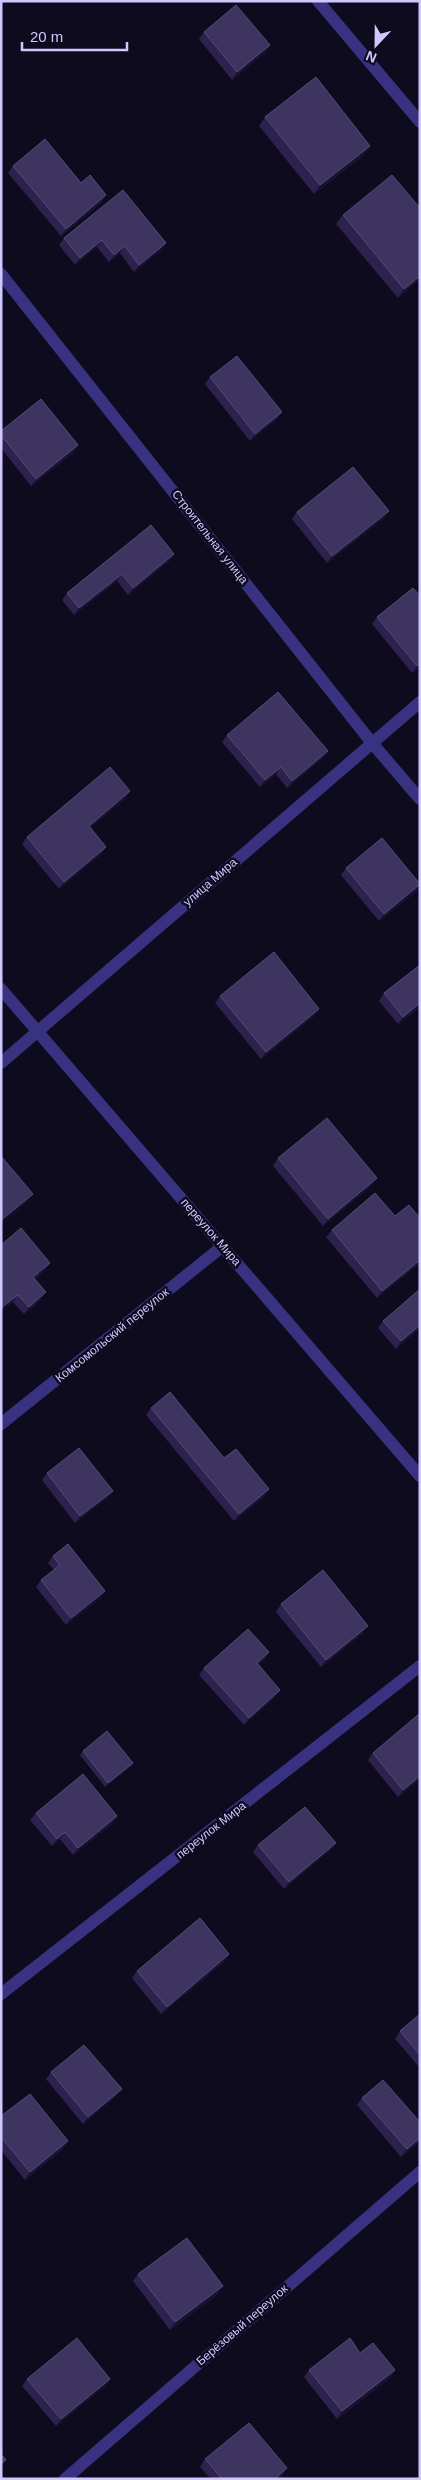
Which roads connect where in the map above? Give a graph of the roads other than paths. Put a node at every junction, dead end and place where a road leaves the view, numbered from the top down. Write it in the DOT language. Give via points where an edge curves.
graph roads {
  1 [pos="318,1"];
  2 [pos="420,122"];
  3 [pos="1,274"];
  4 [pos="420,702"];
  5 [pos="372,743"];
  6 [pos="420,799"];
  7 [pos="1,989"];
  8 [pos="37,1030"];
  9 [pos="1,1063"];
  10 [pos="223,1246"];
  11 [pos="1,1424"];
  12 [pos="420,1476"];
  13 [pos="420,1666"];
  14 [pos="1,1994"];
  15 [pos="420,2172"];
  16 [pos="65,2479"];
  1 -- 2 [label="street"];
  3 -- 5 [label="street, Строительная улица"];
  4 -- 5 [label="street, улица Мира"];
  5 -- 6 [label="street, Строительная улица"];
  5 -- 8 [label="street, улица Мира"];
  7 -- 8 [label="street, переулок Мира"];
  8 -- 9 [label="street, улица Мира"];
  8 -- 10 [label="street, переулок Мира"];
  10 -- 11 [label="street, Комсомольский переулок"];
  10 -- 12 [label="street, переулок Мира"];
  13 -- 14 [label="street, переулок Мира"];
  15 -- 16 [label="street, Берёзовый переулок"];
}
